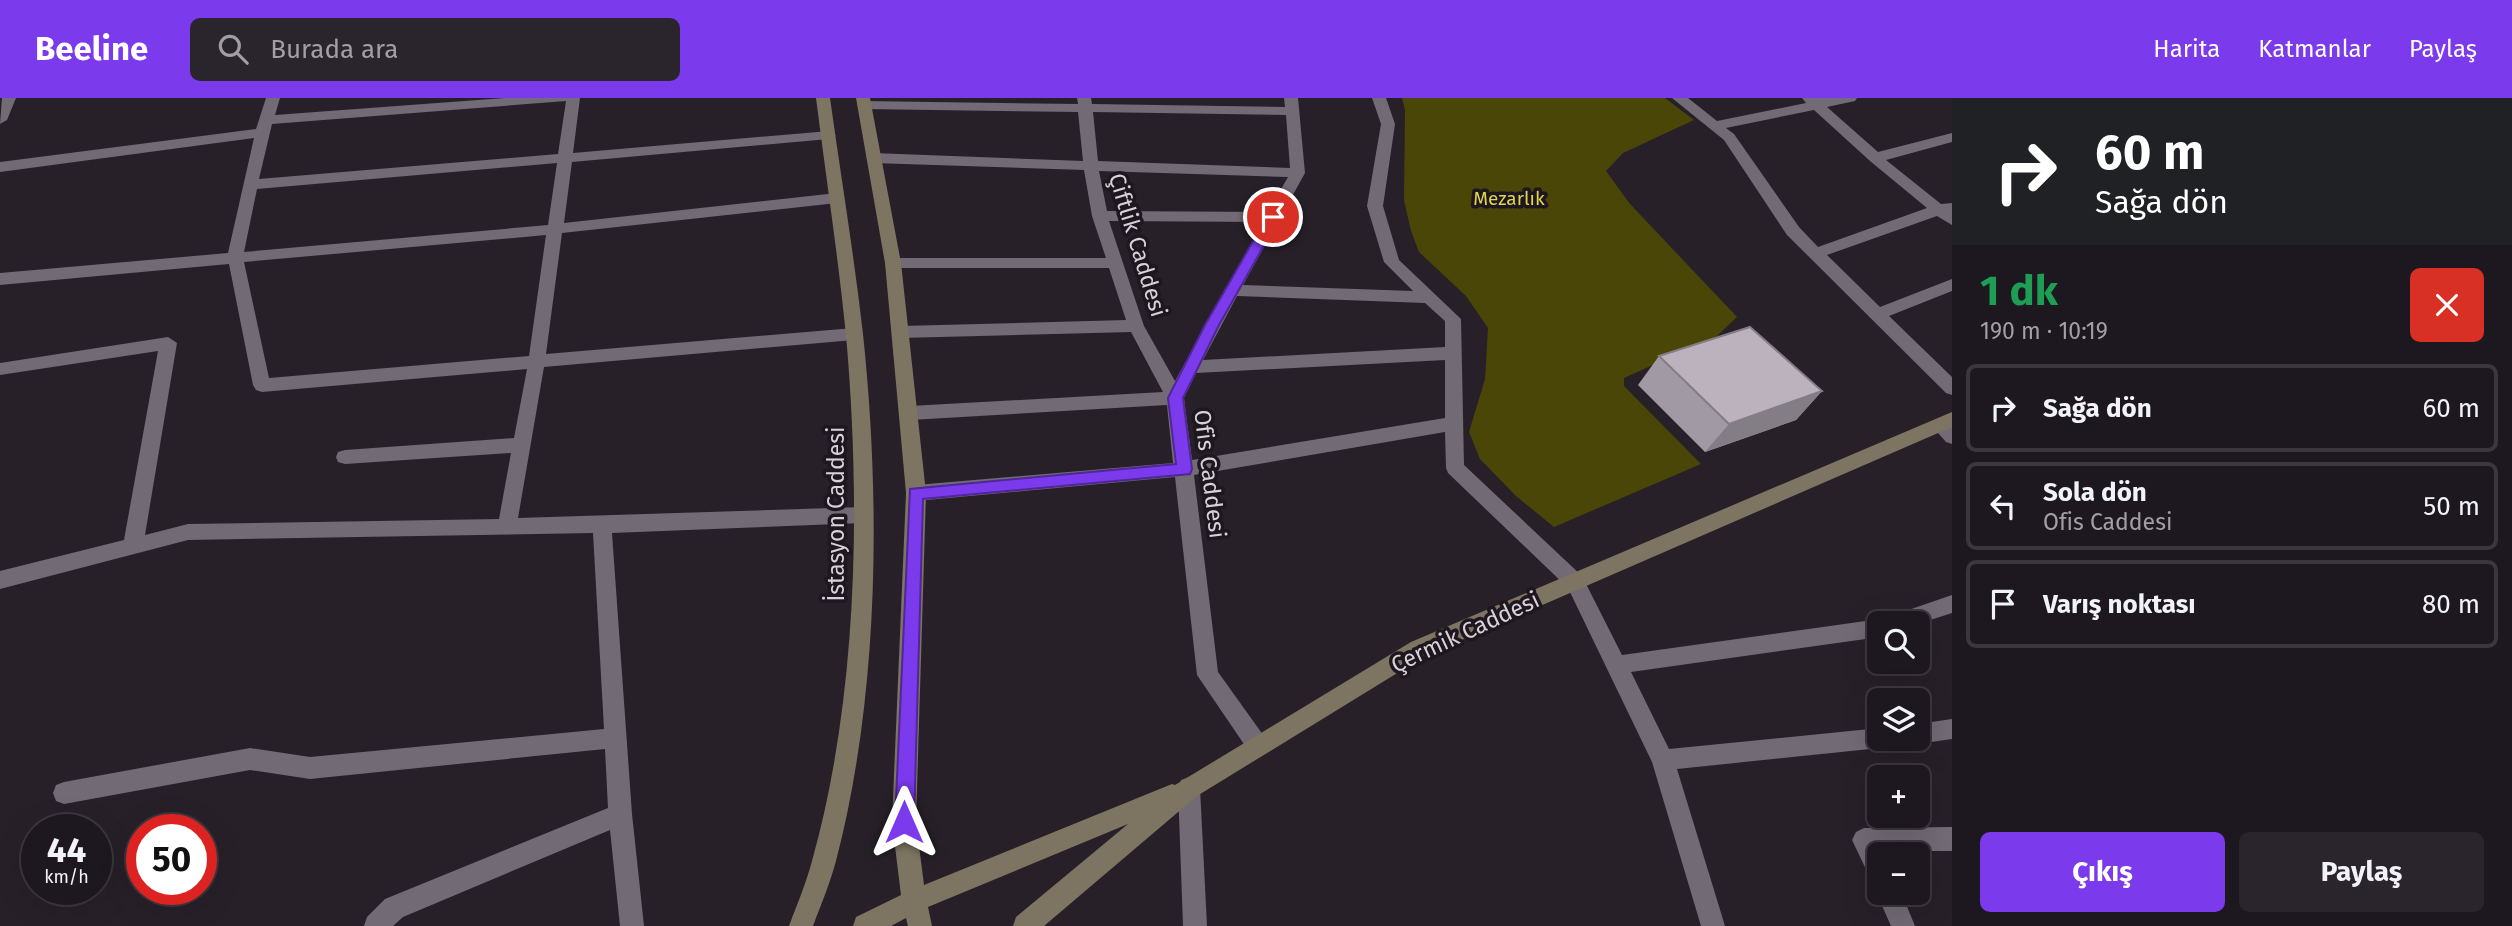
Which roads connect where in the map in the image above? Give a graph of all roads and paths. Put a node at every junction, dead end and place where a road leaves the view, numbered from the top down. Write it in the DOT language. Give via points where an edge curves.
graph roads {
  1 [pos="9,98"];
  2 [pos="272,98"];
  3 [pos="561,98"];
  4 [pos="573,98"];
  5 [pos="823,98"];
  6 [pos="1379,98"];
  7 [pos="1679,98"];
  8 [pos="1850,98"];
  9 [pos="1813,101"];
  10 [pos="863,102"];
  11 [pos="1085,103"];
  12 [pos="1292,104"];
  13 [pos="0,120"];
  14 [pos="1714,125"];
  15 [pos="264,126"];
  16 [pos="829,135"];
  17 [pos="1952,137"];
  18 [pos="873,158"];
  19 [pos="1875,158"];
  20 [pos="565,159"];
  21 [pos="0,167"];
  22 [pos="1091,167"];
  23 [pos="1298,173"];
  24 [pos="250,185"];
  25 [pos="837,198"];
  26 [pos="1945,208"];
  27 [pos="1100,216"];
  28 [pos="1273,217"];
  29 [pos="1952,220"];
  30 [pos="555,229"];
  31 [pos="1816,253"];
  32 [pos="235,256"];
  33 [pos="893,263"];
  34 [pos="1115,263"];
  35 [pos="0,279"];
  36 [pos="1952,285"];
  37 [pos="1231,290"];
  38 [pos="1429,298"];
  39 [pos="1878,314"];
  40 [pos="1136,326"];
  41 [pos="901,332"];
  42 [pos="854,334"];
  43 [pos="1453,353"];
  44 [pos="537,360"];
  45 [pos="1191,367"];
  46 [pos="0,369"];
  47 [pos="1952,388"];
  48 [pos="1175,398"];
  49 [pos="910,413"];
  50 [pos="1455,423"];
  51 [pos="1948,427"];
  52 [pos="522,445"];
  53 [pos="345,457"];
  54 [pos="1184,469"];
  55 [pos="916,493"];
  56 [pos="863,515"];
  57 [pos="603,525"];
  58 [pos="507,527"];
  59 [pos="133,546"];
  60 [pos="0,580"];
  61 [pos="1575,582"];
  62 [pos="1952,604"];
  63 [pos="1930,611"];
  64 [pos="1867,630"];
  65 [pos="1616,664"];
  66 [pos="1952,729"];
  67 [pos="1930,732"];
  68 [pos="615,738"];
  69 [pos="1867,739"];
  70 [pos="1258,746"];
  71 [pos="1663,760"];
  72 [pos="1189,788"];
  73 [pos="64,793"];
  74 [pos="620,814"];
  75 [pos="1952,839"];
  76 [pos="1867,846"];
  77 [pos="914,901"];
  78 [pos="1894,905"];
  79 [pos="376,926"];
  80 [pos="632,926"];
  81 [pos="801,926"];
  82 [pos="865,926"];
  83 [pos="920,926"];
  84 [pos="1025,926"];
  85 [pos="1195,926"];
  86 [pos="1713,926"];
  87 [pos="1903,926"];
  1 -- 13 [label="street"];
  2 -- 15 [label="street"];
  3 -- 15 [label="street"];
  4 -- 20 [label="street"];
  5 -- 16 [label="main road, İstasyon Caddesi"];
  6 -- 38 [label="street" via="1388,124 1375,206 1392,262"];
  7 -- 14 [label="street"];
  8 -- 9 [label="street"];
  9 -- 14 [label="street"];
  9 -- 19 [label="street"];
  10 -- 11 [label="street"];
  10 -- 18 [label="main road"];
  11 -- 12 [label="street"];
  11 -- 22 [label="street, Çiftlik Caddesi"];
  12 -- 23 [label="street"];
  14 -- 31 [label="street" via="1728,137 1793,231"];
  15 -- 21 [label="street"];
  15 -- 24 [label="street"];
  16 -- 20 [label="street"];
  16 -- 25 [label="main road, İstasyon Caddesi"];
  17 -- 19 [label="street"];
  18 -- 22 [label="street"];
  18 -- 33 [label="main road"];
  19 -- 26 [label="street"];
  20 -- 24 [label="street"];
  20 -- 30 [label="street"];
  22 -- 23 [label="street"];
  22 -- 27 [label="street, Çiftlik Caddesi"];
  23 -- 28 [label="street, Ofis Caddesi"];
  24 -- 32 [label="street"];
  25 -- 30 [label="street"];
  25 -- 42 [label="main road, İstasyon Caddesi"];
  26 -- 29 [label="street"];
  26 -- 31 [label="street"];
  27 -- 28 [label="street"];
  27 -- 34 [label="street, Çiftlik Caddesi"];
  28 -- 37 [label="street, Ofis Caddesi"];
  30 -- 32 [label="street"];
  30 -- 44 [label="street"];
  31 -- 39 [label="street"];
  32 -- 35 [label="street"];
  32 -- 44 [label="street" via="262,385"];
  33 -- 34 [label="street"];
  33 -- 41 [label="main road"];
  34 -- 40 [label="street, Çiftlik Caddesi"];
  36 -- 39 [label="street"];
  37 -- 38 [label="street"];
  37 -- 45 [label="street, Ofis Caddesi"];
  38 -- 43 [label="street" via="1452,319"];
  39 -- 47 [label="street"];
  40 -- 41 [label="street"];
  40 -- 48 [label="street, Çiftlik Caddesi"];
  41 -- 49 [label="main road"];
  42 -- 44 [label="street"];
  42 -- 56 [label="main road, İstasyon Caddesi"];
  43 -- 45 [label="street"];
  43 -- 50 [label="street"];
  44 -- 52 [label="street"];
  45 -- 48 [label="street, Ofis Caddesi"];
  46 -- 59 [label="street" via="168,343"];
  48 -- 49 [label="street"];
  48 -- 54 [label="street, Ofis Caddesi"];
  49 -- 55 [label="main road"];
  50 -- 54 [label="street"];
  50 -- 61 [label="street" via="1455,468"];
  51 -- 61 [label="main road, Çermik Caddesi"];
  52 -- 53 [label="street"];
  52 -- 58 [label="street"];
  54 -- 55 [label="street"];
  54 -- 70 [label="street, Ofis Caddesi" via="1208,675"];
  55 -- 77 [label="main road" via="904,782"];
  56 -- 57 [label="street"];
  56 -- 81 [label="main road, İstasyon Caddesi" via="859,637 849,741 824,863"];
  57 -- 58 [label="street"];
  57 -- 68 [label="street"];
  58 -- 59 [label="street" via="188,532"];
  59 -- 60 [label="street"];
  61 -- 65 [label="street"];
  61 -- 70 [label="main road, Çermik Caddesi" via="1418,649"];
  62 -- 63 [label="street"];
  64 -- 65 [label="street"];
  65 -- 71 [label="street"];
  66 -- 67 [label="street"];
  68 -- 73 [label="street" via="310,768 250,759"];
  68 -- 74 [label="street"];
  69 -- 71 [label="street"];
  70 -- 72 [label="main road, Çermik Caddesi"];
  71 -- 86 [label="street"];
  72 -- 77 [label="main road"];
  72 -- 84 [label="main road, Çermik Caddesi"];
  72 -- 85 [label="street"];
  74 -- 79 [label="street" via="394,908"];
  74 -- 80 [label="street"];
  75 -- 76 [label="street" via="1864,840"];
  77 -- 82 [label="main road"];
  77 -- 83 [label="main road"];
  78 -- 87 [label="street"];
}
